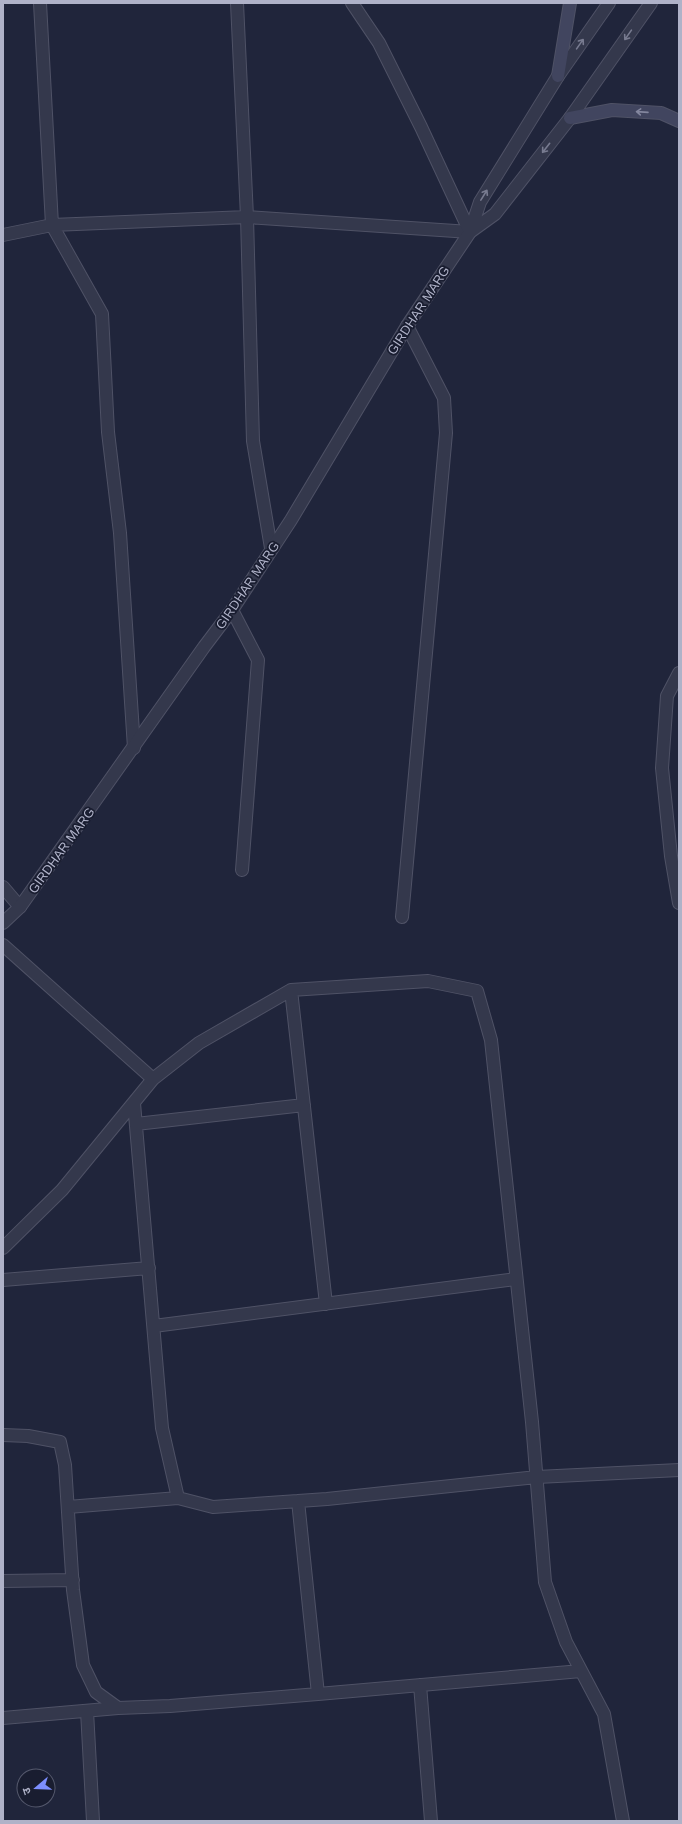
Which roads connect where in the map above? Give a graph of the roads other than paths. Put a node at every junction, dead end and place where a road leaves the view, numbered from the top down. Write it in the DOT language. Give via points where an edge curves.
graph roads {
  1 [pos="40,3"];
  2 [pos="237,3"];
  3 [pos="352,3"];
  4 [pos="570,3"];
  5 [pos="609,3"];
  6 [pos="651,3"];
  7 [pos="558,76"];
  8 [pos="570,118"];
  9 [pos="679,121"];
  10 [pos="247,217"];
  11 [pos="52,225"];
  12 [pos="470,232"];
  13 [pos="3,235"];
  14 [pos="407,326"];
  15 [pos="271,548"];
  16 [pos="232,610"];
  17 [pos="679,673"];
  18 [pos="134,748"];
  19 [pos="242,870"];
  20 [pos="3,887"];
  21 [pos="679,903"];
  22 [pos="20,907"];
  23 [pos="402,917"];
  24 [pos="3,923"];
  25 [pos="3,945"];
  26 [pos="291,990"];
  27 [pos="153,1079"];
  28 [pos="134,1103"];
  29 [pos="304,1105"];
  30 [pos="136,1124"];
  31 [pos="3,1248"];
  32 [pos="149,1268"];
  33 [pos="516,1279"];
  34 [pos="3,1280"];
  35 [pos="326,1304"];
  36 [pos="154,1326"];
  37 [pos="3,1435"];
  38 [pos="679,1470"];
  39 [pos="536,1477"];
  40 [pos="178,1498"];
  41 [pos="298,1500"];
  42 [pos="68,1507"];
  43 [pos="73,1580"];
  44 [pos="3,1581"];
  45 [pos="581,1671"];
  46 [pos="420,1686"];
  47 [pos="318,1694"];
  48 [pos="118,1708"];
  49 [pos="87,1711"];
  50 [pos="3,1718"];
  51 [pos="93,1821"];
  52 [pos="431,1821"];
  53 [pos="623,1821"];
  1 -- 11 [label="street"];
  2 -- 10 [label="street"];
  3 -- 12 [label="street" via="379,43"];
  4 -- 7 [label="main road"];
  7 -- 5 [label="street, one-way"];
  6 -- 8 [label="street, one-way"];
  12 -- 7 [label="street, one-way" via="480,202"];
  9 -- 8 [label="main road, one-way" via="661,113 612,110"];
  8 -- 12 [label="street, one-way" via="495,214"];
  10 -- 11 [label="street"];
  10 -- 12 [label="street"];
  10 -- 15 [label="street" via="253,441"];
  11 -- 13 [label="street"];
  11 -- 18 [label="street" via="102,314 108,432 120,533"];
  12 -- 14 [label="street, GIRDHAR MARG"];
  14 -- 15 [label="street, GIRDHAR MARG" via="291,520"];
  14 -- 23 [label="street" via="444,398 446,433"];
  15 -- 16 [label="street, GIRDHAR MARG"];
  16 -- 18 [label="street, GIRDHAR MARG"];
  16 -- 19 [label="street" via="258,660"];
  17 -- 21 [label="street" via="667,696 662,768"];
  18 -- 22 [label="street, GIRDHAR MARG"];
  20 -- 22 [label="street"];
  22 -- 24 [label="street, GIRDHAR MARG"];
  25 -- 27 [label="street"];
  26 -- 27 [label="street" via="199,1043"];
  26 -- 29 [label="street"];
  26 -- 33 [label="street" via="428,981 477,991 491,1040"];
  27 -- 28 [label="street"];
  28 -- 30 [label="street"];
  28 -- 31 [label="street" via="62,1190"];
  29 -- 30 [label="street"];
  29 -- 35 [label="street"];
  30 -- 32 [label="street"];
  32 -- 34 [label="street"];
  32 -- 36 [label="street"];
  33 -- 35 [label="street"];
  33 -- 39 [label="street"];
  35 -- 36 [label="street"];
  36 -- 40 [label="street" via="162,1428"];
  37 -- 42 [label="street" via="28,1436 60,1442 65,1465"];
  38 -- 39 [label="street"];
  39 -- 41 [label="street"];
  39 -- 45 [label="street" via="545,1582 566,1642"];
  40 -- 41 [label="street" via="213,1507"];
  40 -- 42 [label="street"];
  41 -- 47 [label="street"];
  42 -- 43 [label="street"];
  43 -- 44 [label="street"];
  43 -- 48 [label="street" via="83,1665 96,1692"];
  45 -- 46 [label="street"];
  45 -- 53 [label="street" via="604,1714"];
  46 -- 47 [label="street"];
  46 -- 52 [label="street"];
  47 -- 48 [label="street"];
  48 -- 49 [label="street"];
  49 -- 50 [label="street"];
  49 -- 51 [label="street"];
}
